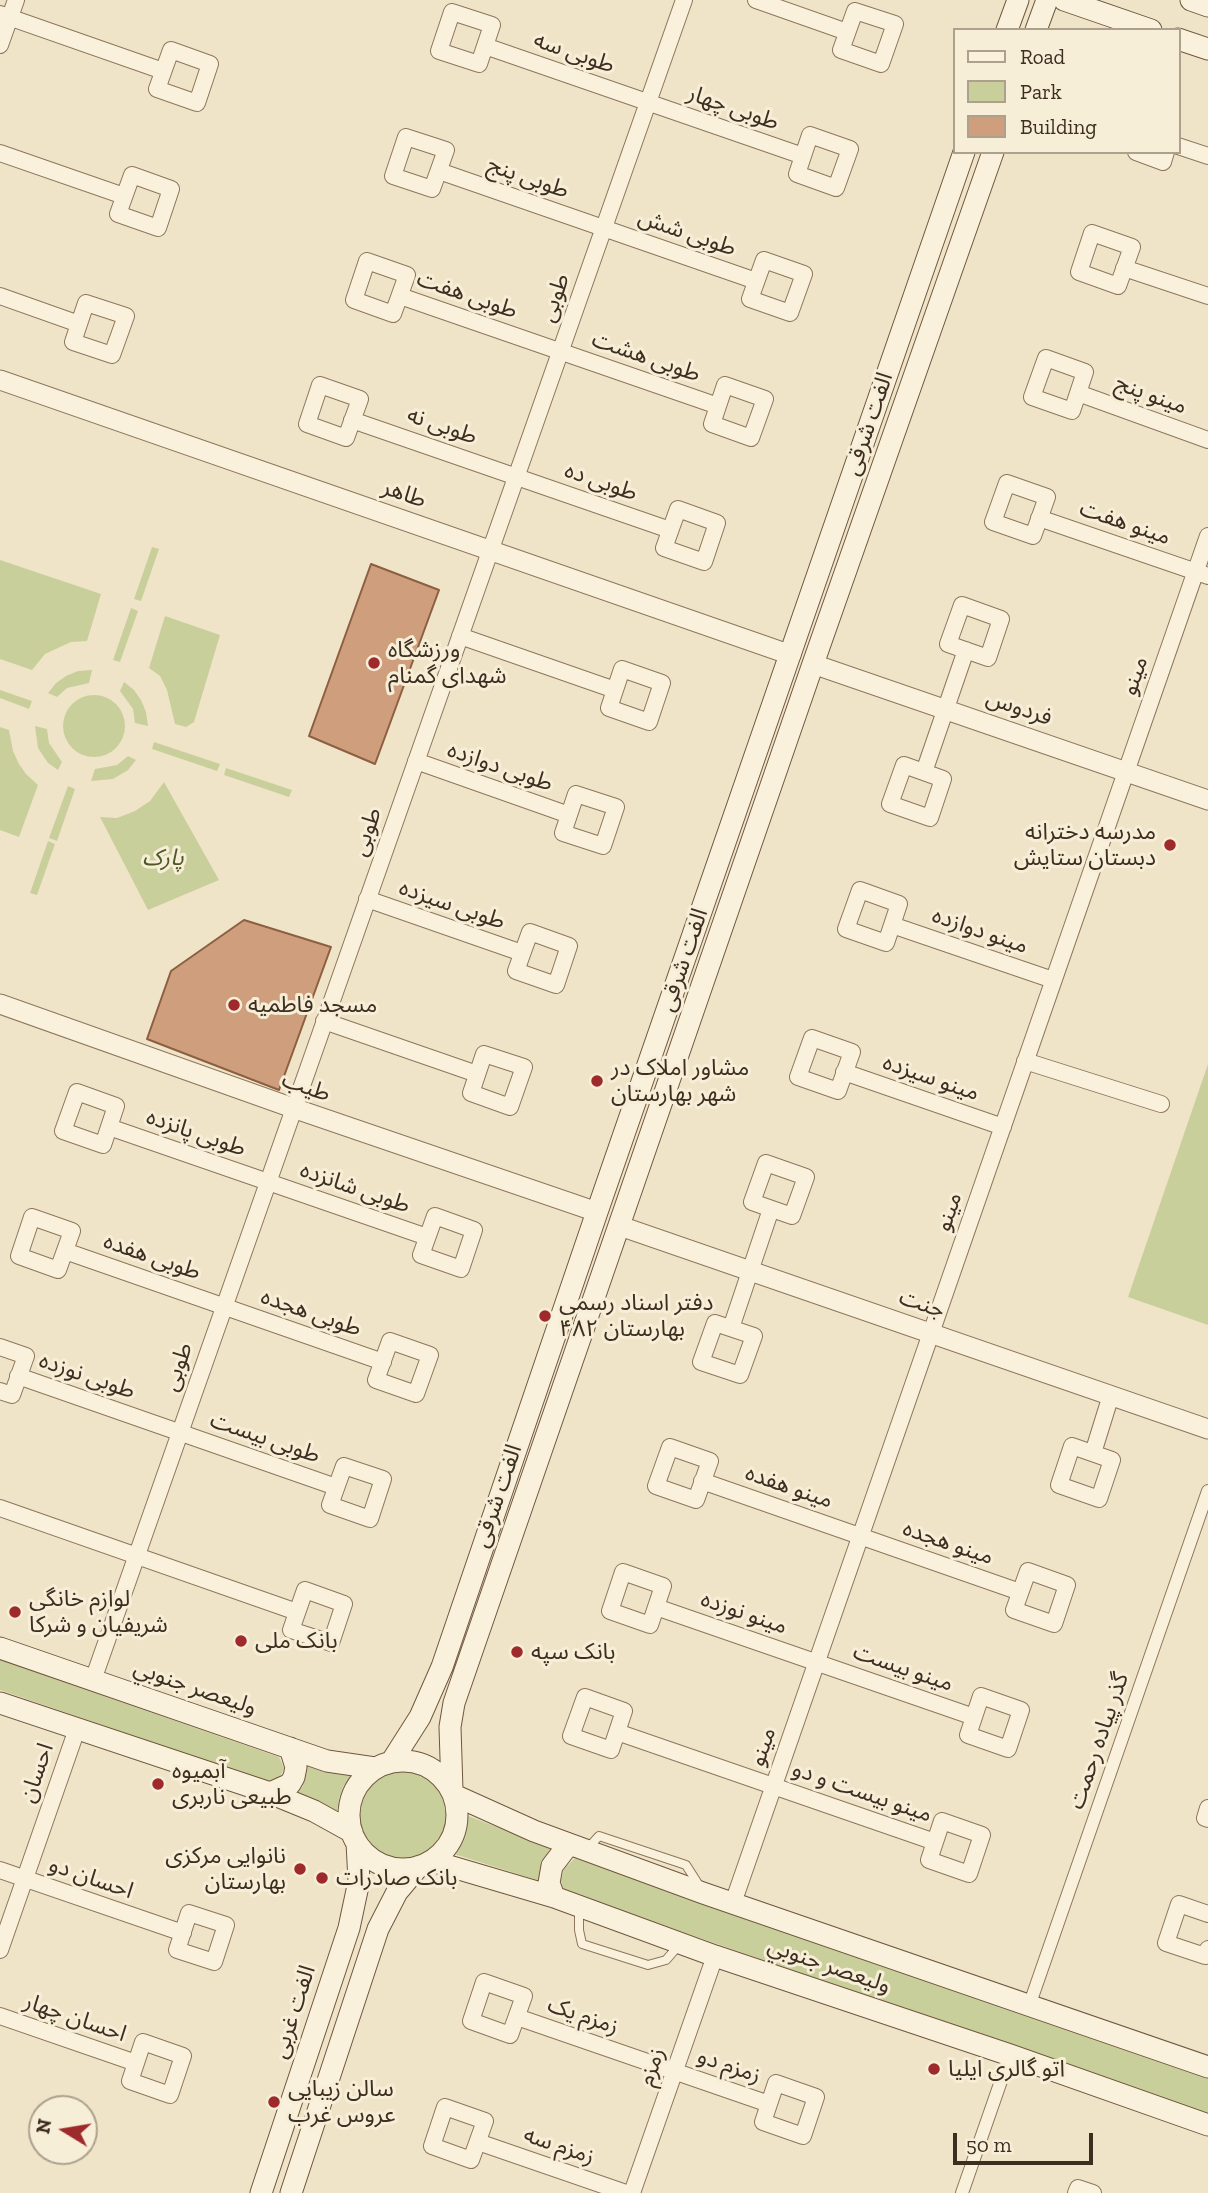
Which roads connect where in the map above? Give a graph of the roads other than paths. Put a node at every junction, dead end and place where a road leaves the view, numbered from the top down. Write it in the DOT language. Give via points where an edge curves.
graph roads {
  1 [pos="16,0"];
  2 [pos="684,0"];
  3 [pos="757,0"];
  4 [pos="1017,0"];
  5 [pos="1047,0"];
  6 [pos="1063,0"];
  7 [pos="1191,0"];
  8 [pos="1208,6"];
  9 [pos="5,16"];
  10 [pos="1008,28"];
  11 [pos="1037,28"];
  12 [pos="1145,28"];
  13 [pos="848,32"];
  14 [pos="1180,40"];
  15 [pos="0,45"];
  16 [pos="485,46"];
  17 [pos="1208,49"];
  18 [pos="163,71"];
  19 [pos="648,102"];
  20 [pos="1180,147"];
  21 [pos="0,153"];
  22 [pos="963,154"];
  23 [pos="992,154"];
  24 [pos="1141,154"];
  25 [pos="1165,154"];
  26 [pos="803,156"];
  27 [pos="1208,156"];
  28 [pos="439,171"];
  29 [pos="124,196"];
  30 [pos="603,228"];
  31 [pos="1125,268"];
  32 [pos="757,281"];
  33 [pos="0,296"];
  34 [pos="400,296"];
  35 [pos="1208,296"];
  36 [pos="79,324"];
  37 [pos="560,352"];
  38 [pos="0,380"];
  39 [pos="1078,393"];
  40 [pos="718,406"];
  41 [pos="352,420"];
  42 [pos="1208,440"];
  43 [pos="516,476"];
  44 [pos="1039,518"];
  45 [pos="670,530"];
  46 [pos="1208,536"];
  47 [pos="490,550"];
  48 [pos="1202,574"];
  49 [pos="460,636"];
  50 [pos="966,650"];
  51 [pos="791,655"];
  52 [pos="813,664"];
  53 [pos="615,690"];
  54 [pos="946,709"];
  55 [pos="416,761"];
  56 [pos="1126,771"];
  57 [pos="924,772"];
  58 [pos="1208,800"];
  59 [pos="569,815"];
  60 [pos="367,899"];
  61 [pos="892,925"];
  62 [pos="522,953"];
  63 [pos="1054,980"];
  64 [pos="0,1004"];
  65 [pos="324,1021"];
  66 [pos="1025,1061"];
  67 [pos="844,1072"];
  68 [pos="477,1074"];
  69 [pos="1161,1104"];
  70 [pos="293,1108"];
  71 [pos="109,1127"];
  72 [pos="1003,1127"];
  73 [pos="268,1182"];
  74 [pos="771,1209"];
  75 [pos="597,1212"];
  76 [pos="620,1226"];
  77 [pos="427,1237"];
  78 [pos="65,1251"];
  79 [pos="750,1270"];
  80 [pos="224,1307"];
  81 [pos="731,1328"];
  82 [pos="931,1333"];
  83 [pos="0,1347"];
  84 [pos="383,1362"];
  85 [pos="18,1377"];
  86 [pos="0,1391"];
  87 [pos="1111,1395"];
  88 [pos="1208,1429"];
  89 [pos="180,1432"];
  90 [pos="1093,1453"];
  91 [pos="702,1482"];
  92 [pos="336,1487"];
  93 [pos="1208,1491"];
  94 [pos="0,1508"];
  95 [pos="861,1536"];
  96 [pos="136,1556"];
  97 [pos="1020,1592"];
  98 [pos="656,1607"];
  99 [pos="298,1612"];
  100 [pos="0,1648"];
  101 [pos="817,1662"];
  102 [pos="93,1680"];
  103 [pos="0,1703"];
  104 [pos="974,1717"];
  105 [pos="77,1729"];
  106 [pos="617,1732"];
  107 [pos="290,1748"];
  108 [pos="384,1764"];
  109 [pos="774,1786"];
  110 [pos="270,1793"];
  111 [pos="453,1793"];
  112 [pos="1208,1808"];
  113 [pos="1208,1819"];
  114 [pos="354,1838"];
  115 [pos="935,1842"];
  116 [pos="578,1847"];
  117 [pos="425,1864"];
  118 [pos="0,1870"];
  119 [pos="25,1879"];
  120 [pos="554,1897"];
  121 [pos="733,1903"];
  122 [pos="579,1906"];
  123 [pos="1208,1914"];
  124 [pos="183,1933"];
  125 [pos="681,1943"];
  126 [pos="1208,1949"];
  127 [pos="0,1950"];
  128 [pos="715,1956"];
  129 [pos="1029,2006"];
  130 [pos="0,2015"];
  131 [pos="516,2017"];
  132 [pos="1010,2055"];
  133 [pos="136,2063"];
  134 [pos="1208,2067"];
  135 [pos="674,2071"];
  136 [pos="769,2104"];
  137 [pos="1208,2125"];
  138 [pos="478,2142"];
  139 [pos="261,2193"];
  140 [pos="291,2193"];
  141 [pos="626,2193"];
  142 [pos="632,2193"];
  143 [pos="962,2193"];
  144 [pos="1076,2193"];
  145 [pos="1093,2193"];
  1 -- 9 [label="street"];
  2 -- 19 [label="street, طوبی"];
  3 -- 13 [label="street"];
  4 -- 10 [label="main road"];
  5 -- 11 [label="main road"];
  6 -- 12 [label="main road"];
  7 -- 8 [label="main road"];
  9 -- 15 [label="street"];
  9 -- 18 [label="street"];
  14 -- 17 [label="main road"];
  16 -- 19 [label="street, طوبی سه"];
  19 -- 26 [label="street, طوبی چهار"];
  19 -- 30 [label="street, طوبی"];
  20 -- 27 [label="street"];
  21 -- 29 [label="street"];
  22 -- 51 [label="main road, الفت شرقی"];
  23 -- 52 [label="main road, الفت شرقی"];
  24 -- 25 [label="street" via="1163,162"];
  28 -- 30 [label="street, طوبی پنج"];
  30 -- 32 [label="street, طوبی شش"];
  30 -- 37 [label="street, طوبی"];
  31 -- 35 [label="street"];
  33 -- 36 [label="street"];
  34 -- 37 [label="street, طوبی هفت"];
  37 -- 40 [label="street, طوبی هشت"];
  37 -- 43 [label="street, طوبی"];
  38 -- 47 [label="street, طاهر"];
  39 -- 42 [label="street, مینو پنج"];
  41 -- 43 [label="street, طوبی نه"];
  43 -- 45 [label="street, طوبی ده"];
  43 -- 47 [label="street, طوبی"];
  44 -- 48 [label="street, مینو هفت"];
  46 -- 48 [label="street, مینو"];
  47 -- 49 [label="street, طوبی"];
  47 -- 51 [label="street, طاهر"];
  48 -- 56 [label="street, مینو"];
  49 -- 53 [label="street"];
  49 -- 55 [label="street, طوبی"];
  50 -- 54 [label="street"];
  51 -- 75 [label="main road, الفت شرقی"];
  52 -- 54 [label="street, فردوس"];
  52 -- 76 [label="main road, الفت شرقی"];
  54 -- 56 [label="street, فردوس"];
  54 -- 57 [label="street"];
  55 -- 59 [label="street, طوبی دوازده"];
  55 -- 60 [label="street, طوبی"];
  56 -- 58 [label="street, فردوس"];
  56 -- 63 [label="street, مینو"];
  60 -- 62 [label="street, طوبی سیزده"];
  60 -- 65 [label="street, طوبی"];
  61 -- 63 [label="street, مینو دوازده"];
  63 -- 66 [label="street, مینو"];
  64 -- 70 [label="street, طیب"];
  65 -- 68 [label="street"];
  65 -- 70 [label="street, طوبی"];
  66 -- 69 [label="street"];
  66 -- 72 [label="street, مینو"];
  67 -- 72 [label="street, مینو سیزده"];
  70 -- 73 [label="street, طوبی"];
  70 -- 75 [label="street, طیب"];
  71 -- 73 [label="street, طوبی پانزده"];
  72 -- 82 [label="street, مینو"];
  73 -- 77 [label="street, طوبی شانزده"];
  73 -- 80 [label="street, طوبی"];
  74 -- 79 [label="street"];
  75 -- 108 [label="main road, الفت شرقی" via="442,1667 420,1717"];
  76 -- 79 [label="street, جنت"];
  76 -- 111 [label="main road, الفت شرقی" via="454,1703 450,1727"];
  78 -- 80 [label="street, طوبی هفده"];
  79 -- 81 [label="street"];
  79 -- 82 [label="street, جنت"];
  80 -- 84 [label="street, طوبی هجده"];
  80 -- 89 [label="street, طوبی"];
  82 -- 87 [label="street, جنت"];
  82 -- 95 [label="street, مینو"];
  83 -- 85 [label="street" via="26,1356"];
  85 -- 86 [label="street" via="12,1395"];
  85 -- 89 [label="street, طوبی نوزده"];
  87 -- 88 [label="street, جنت"];
  87 -- 90 [label="street"];
  89 -- 92 [label="street, طوبی بیست"];
  89 -- 96 [label="street, طوبی"];
  91 -- 95 [label="street, مینو هفده"];
  93 -- 129 [label="street, گذر پیاده رحمت"];
  94 -- 96 [label="street"];
  95 -- 97 [label="street, مینو هجده"];
  95 -- 101 [label="street, مینو"];
  96 -- 99 [label="street"];
  96 -- 102 [label="street, طوبی"];
  98 -- 101 [label="street, مینو نوزده"];
  100 -- 102 [label="main road, وليعصر جنوبي"];
  101 -- 104 [label="street, مینو بیست"];
  101 -- 109 [label="street, مینو"];
  102 -- 107 [label="main road, وليعصر جنوبي"];
  103 -- 105 [label="main road"];
  105 -- 110 [label="main road"];
  105 -- 119 [label="street, احسان"];
  106 -- 109 [label="street, مینو بیست و دو"];
  107 -- 108 [label="main road, وليعصر جنوبي" via="327,1761"];
  107 -- 110 [label="main road" via="295,1777"];
  108 -- 111 [label="main road" via="421,1762 444,1778"];
  108 -- 114 [label="main road" via="355,1789 349,1818"];
  109 -- 115 [label="street, مینو بیست و دو"];
  109 -- 121 [label="street, مینو"];
  110 -- 114 [label="main road" via="314,1811"];
  111 -- 116 [label="main road, وليعصر جنوبي"];
  111 -- 117 [label="main road" via="458,1810 452,1839 444,1852"];
  112 -- 113 [label="street"];
  114 -- 117 [label="main road" via="377,1863 404,1870"];
  114 -- 139 [label="main road, الفت غربی" via="359,1881 349,1928"];
  116 -- 120 [label="main road" via="552,1866 549,1883"];
  116 -- 121 [label="main road, وليعصر جنوبي"];
  117 -- 120 [label="main road, وليعصر جنوبي"];
  117 -- 140 [label="main road" via="393,1899 378,1929"];
  118 -- 119 [label="street, احسان دو"];
  119 -- 124 [label="street, احسان دو"];
  119 -- 127 [label="street, احسان"];
  120 -- 122 [label="main road, وليعصر جنوبي"];
  121 -- 129 [label="main road, وليعصر جنوبي"];
  122 -- 125 [label="main road, وليعصر جنوبي"];
  122 -- 125 [label="lane" via="582,1944 648,1965 666,1960"];
  123 -- 126 [label="street" via="1179,1904 1166,1943 1205,1956"];
  125 -- 128 [label="main road, وليعصر جنوبي"];
  128 -- 132 [label="main road, وليعصر جنوبي"];
  128 -- 135 [label="street, زمزم"];
  129 -- 134 [label="main road, وليعصر جنوبي"];
  130 -- 133 [label="street, احسان چهار"];
  131 -- 135 [label="street, زمزم یک"];
  132 -- 137 [label="main road, وليعصر جنوبي"];
  132 -- 143 [label="street"];
  135 -- 136 [label="street, زمزم دو"];
  135 -- 142 [label="street, زمزم"];
  138 -- 141 [label="street, زمزم سه"];
  144 -- 145 [label="street" via="1078,2188"];
}
